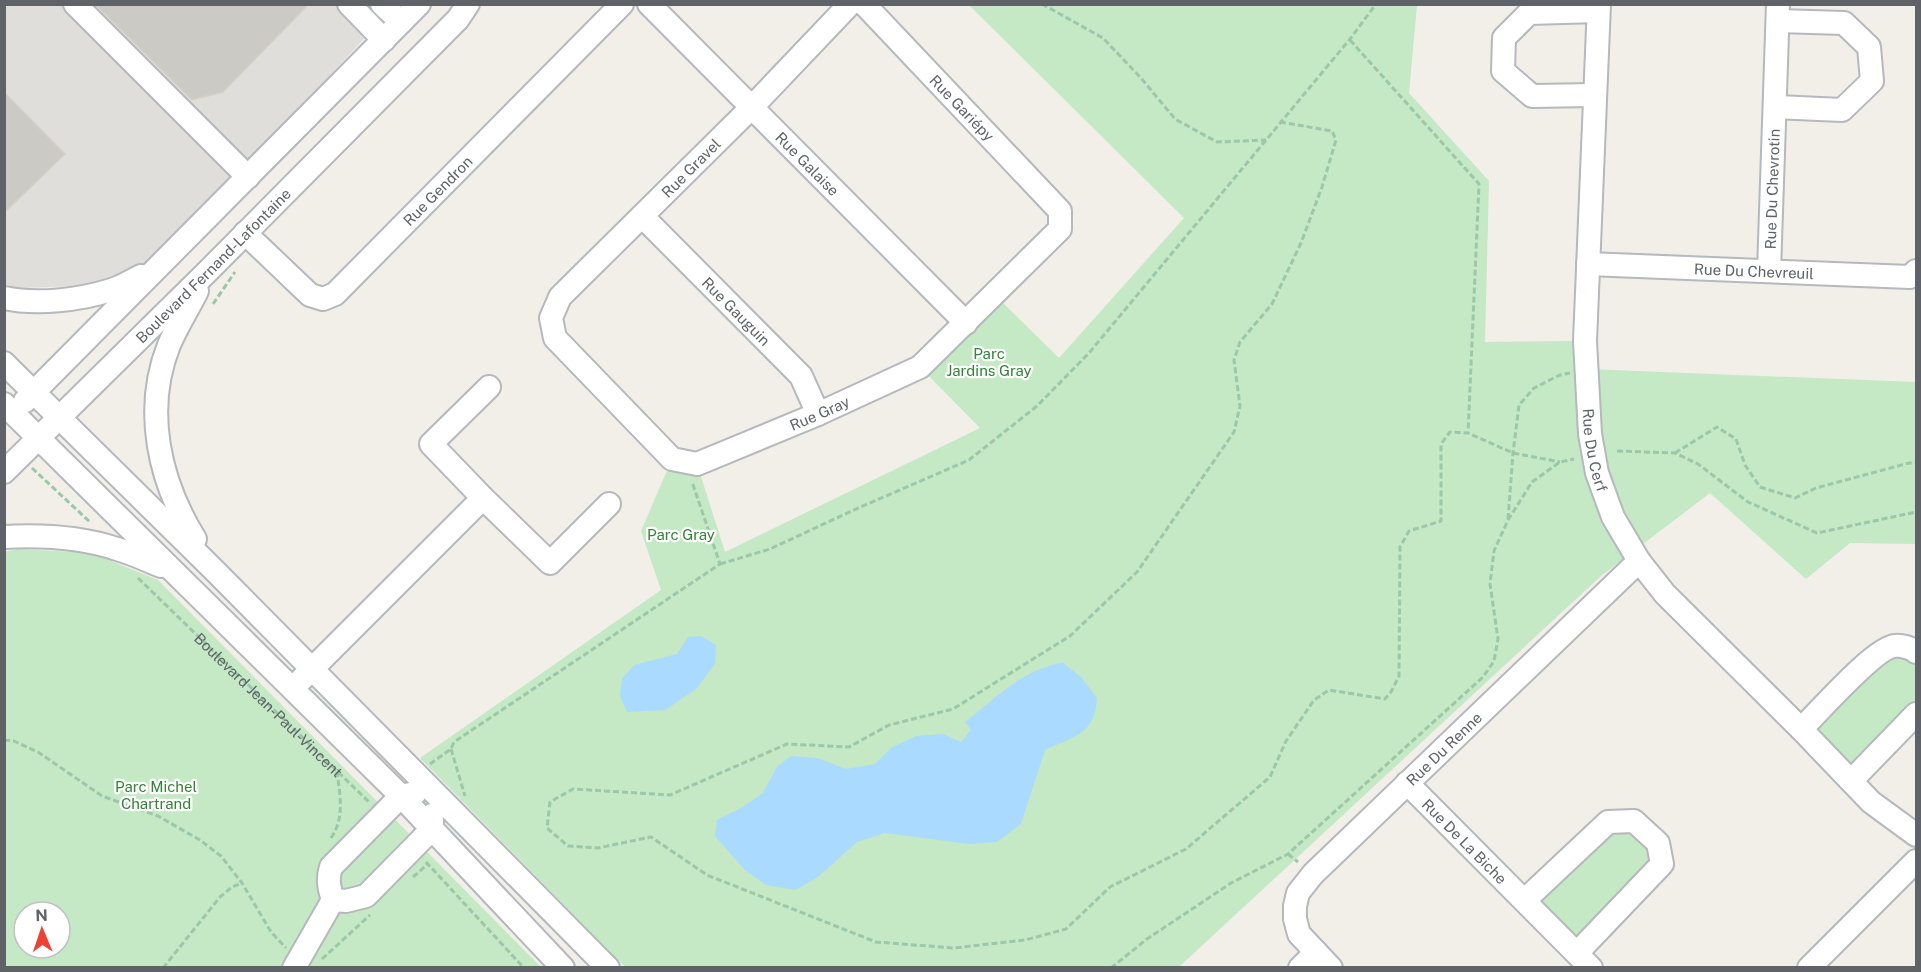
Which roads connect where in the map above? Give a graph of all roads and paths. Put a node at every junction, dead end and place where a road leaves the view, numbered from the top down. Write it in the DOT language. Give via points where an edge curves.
graph roads {
  1 [pos="75,4"];
  2 [pos="349,4"];
  3 [pos="382,4"];
  4 [pos="419,4"];
  5 [pos="468,4"];
  6 [pos="622,4"];
  7 [pos="649,4"];
  8 [pos="850,4"];
  9 [pos="864,4"];
  10 [pos="1042,4"];
  11 [pos="1376,4"];
  12 [pos="1598,8"];
  13 [pos="1778,13"];
  14 [pos="392,32"];
  15 [pos="1350,39"];
  16 [pos="419,58"];
  17 [pos="1595,95"];
  18 [pos="1775,107"];
  19 [pos="751,108"];
  20 [pos="1280,123"];
  21 [pos="1266,140"];
  22 [pos="248,177"];
  23 [pos="1060,211"];
  24 [pos="642,216"];
  25 [pos="246,233"];
  26 [pos="1588,264"];
  27 [pos="159,268"];
  28 [pos="208,270"];
  29 [pos="1769,271"];
  30 [pos="1917,271"];
  31 [pos="4,298"];
  32 [pos="966,323"];
  33 [pos="4,363"];
  34 [pos="1586,369"];
  35 [pos="489,387"];
  36 [pos="34,392"];
  37 [pos="8,413"];
  38 [pos="818,414"];
  39 [pos="60,418"];
  40 [pos="1468,433"];
  41 [pos="38,438"];
  42 [pos="1617,451"];
  43 [pos="1513,453"];
  44 [pos="1674,453"];
  45 [pos="1574,459"];
  46 [pos="1560,462"];
  47 [pos="685,463"];
  48 [pos="1917,463"];
  49 [pos="12,464"];
  50 [pos="483,498"];
  51 [pos="609,504"];
  52 [pos="1917,512"];
  53 [pos="1508,520"];
  54 [pos="94,526"];
  55 [pos="4,537"];
  56 [pos="1640,561"];
  57 [pos="720,564"];
  58 [pos="170,570"];
  59 [pos="215,571"];
  60 [pos="138,577"];
  61 [pos="1917,652"];
  62 [pos="312,669"];
  63 [pos="292,689"];
  64 [pos="1917,714"];
  65 [pos="1801,729"];
  66 [pos="4,740"];
  67 [pos="425,768"];
  68 [pos="1851,781"];
  69 [pos="1407,783"];
  70 [pos="431,789"];
  71 [pos="394,802"];
  72 [pos="427,835"];
  73 [pos="1917,836"];
  74 [pos="1917,861"];
  75 [pos="242,883"];
  76 [pos="333,900"];
  77 [pos="1525,900"];
  78 [pos="1584,960"];
  79 [pos="1315,962"];
  80 [pos="296,963"];
  81 [pos="163,968"];
  82 [pos="524,968"];
  83 [pos="564,968"];
  84 [pos="608,968"];
  85 [pos="1112,968"];
  86 [pos="1809,968"];
  1 -- 22 [label="street"];
  2 -- 14 [label="street"];
  3 -- 14 [label="street"];
  4 -- 14 [label="street"];
  5 -- 16 [label="street, Boulevard Fernand-Lafontaine"];
  6 -- 25 [label="street, Rue Gendron" via="335,294 322,300 310,295"];
  7 -- 19 [label="street, Rue Galaise"];
  8 -- 19 [label="street, Rue Gravel"];
  9 -- 23 [label="street, Rue Gariépy"];
  10 -- 21 [label="path" via="1103,38 1175,119 1217,142"];
  11 -- 15 [label="path"];
  12 -- 17 [label="street, Rue Du Cerf"];
  12 -- 17 [label="street, Rue Du Cerf" via="1529,13 1504,38 1503,70 1532,96"];
  13 -- 18 [label="street, Rue Du Chevrotin"];
  13 -- 18 [label="street, Rue Du Chevrotin" via="1844,23 1869,47 1872,81 1842,110"];
  14 -- 16 [label="street"];
  14 -- 22 [label="street"];
  15 -- 20 [label="path"];
  15 -- 40 [label="path" via="1479,184"];
  16 -- 25 [label="street, Boulevard Fernand-Lafontaine"];
  17 -- 26 [label="street, Rue Du Cerf"];
  18 -- 29 [label="street, Rue Du Chevrotin"];
  19 -- 24 [label="street, Rue Gravel"];
  19 -- 32 [label="street, Rue Galaise"];
  20 -- 21 [label="path"];
  20 -- 40 [label="path" via="1332,131 1336,140 1332,157 1301,243 1272,304 1240,342 1234,360 1240,406 1234,432 1129,580 1070,636 953,709 889,725 849,747 787,744 670,795 573,789 550,802 547,828 568,846 598,848 651,837 706,875 876,942 954,948 1025,940 1066,929 1110,887 1186,849 1270,777 1286,741 1314,700 1329,690 1385,699 1391,692 1399,676 1400,547 1408,531 1441,521 1441,444 1450,432"];
  21 -- 57 [label="path" via="1089,353 1037,406 969,460 770,549"];
  22 -- 27 [label="street"];
  23 -- 32 [label="street, Rue Gray" via="1060,229"];
  24 -- 38 [label="street, Rue Gauguin" via="801,376"];
  24 -- 47 [label="street, Rue Gravel" via="560,297 551,318 555,338 672,459"];
  25 -- 28 [label="street, Boulevard Fernand-Lafontaine"];
  26 -- 29 [label="street, Rue Du Chevreuil"];
  26 -- 34 [label="street, Rue Du Cerf"];
  27 -- 31 [label="street" via="112,290 67,300"];
  27 -- 36 [label="street"];
  28 -- 39 [label="street, Boulevard Fernand-Lafontaine"];
  28 -- 59 [label="street" via="170,344 159,381 156,416 158,448 167,482 182,518"];
  29 -- 30 [label="street, Rue Du Chevreuil" via="1910,277"];
  32 -- 38 [label="street, Rue Gray" via="920,367"];
  33 -- 36 [label="street"];
  34 -- 43 [label="path" via="1560,375 1534,388 1519,405"];
  34 -- 56 [label="street, Rue Du Cerf" via="1597,473 1613,517"];
  35 -- 50 [label="street" via="431,444"];
  36 -- 37 [label="street"];
  36 -- 39 [label="street"];
  37 -- 41 [label="street, Boulevard Jean-Paul-Vincent"];
  38 -- 47 [label="street, Rue Gray" via="697,464"];
  39 -- 41 [label="street, Boulevard Fernand-Lafontaine"];
  39 -- 59 [label="street"];
  40 -- 43 [label="path"];
  41 -- 49 [label="street, Boulevard Fernand-Lafontaine"];
  41 -- 58 [label="street, Boulevard Jean-Paul-Vincent"];
  42 -- 44 [label="path"];
  43 -- 46 [label="path"];
  43 -- 53 [label="path"];
  44 -- 48 [label="path" via="1718,427 1736,439 1745,465 1760,487 1795,498 1816,488"];
  44 -- 52 [label="path" via="1698,464 1748,502 1817,533"];
  45 -- 46 [label="path"];
  46 -- 53 [label="path" via="1532,482"];
  47 -- 57 [label="path"];
  49 -- 54 [label="path"];
  50 -- 51 [label="street" via="550,563"];
  50 -- 62 [label="street, Boulevard Jean-Paul-Vincent"];
  53 -- 85 [label="path" via="1494,551 1490,584 1498,639 1494,661 1483,677 1288,854 1231,884 1147,939"];
  55 -- 58 [label="street" via="67,538 115,548"];
  56 -- 65 [label="street, Rue Du Cerf" via="1665,594"];
  56 -- 69 [label="street, Rue Du Renne"];
  57 -- 67 [label="path" via="454,742 451,749"];
  58 -- 63 [label="street, Boulevard Jean-Paul-Vincent"];
  59 -- 62 [label="street"];
  60 -- 71 [label="path, Boulevard Jean-Paul-Vincent" via="374,806"];
  61 -- 65 [label="street" via="1894,646 1876,654"];
  62 -- 63 [label="street, Boulevard Jean-Paul-Vincent"];
  62 -- 70 [label="street"];
  63 -- 71 [label="street, Boulevard Jean-Paul-Vincent"];
  64 -- 68 [label="street"];
  65 -- 68 [label="street, Rue Du Cerf"];
  66 -- 75 [label="path" via="38,752 102,796 158,816 200,840 221,856"];
  68 -- 73 [label="street, Rue Du Cerf"];
  69 -- 77 [label="street, Rue De La Biche"];
  69 -- 79 [label="street, Rue Du Renne" via="1298,893 1295,920"];
  70 -- 71 [label="street"];
  70 -- 72 [label="street"];
  70 -- 84 [label="street"];
  71 -- 72 [label="street, Boulevard Jean-Paul-Vincent"];
  71 -- 76 [label="street" via="331,867 328,885"];
  72 -- 76 [label="street" via="366,896"];
  72 -- 82 [label="path" via="422,858"];
  72 -- 83 [label="street, Boulevard Jean-Paul-Vincent"];
  74 -- 86 [label="street"];
  75 -- 80 [label="path" via="271,932"];
  75 -- 81 [label="path" via="220,897"];
  76 -- 80 [label="street"];
  77 -- 78 [label="street, Rue De La Biche"];
  77 -- 78 [label="street, Rue De La Biche" via="1608,822 1635,821 1658,843 1662,864"];
}
